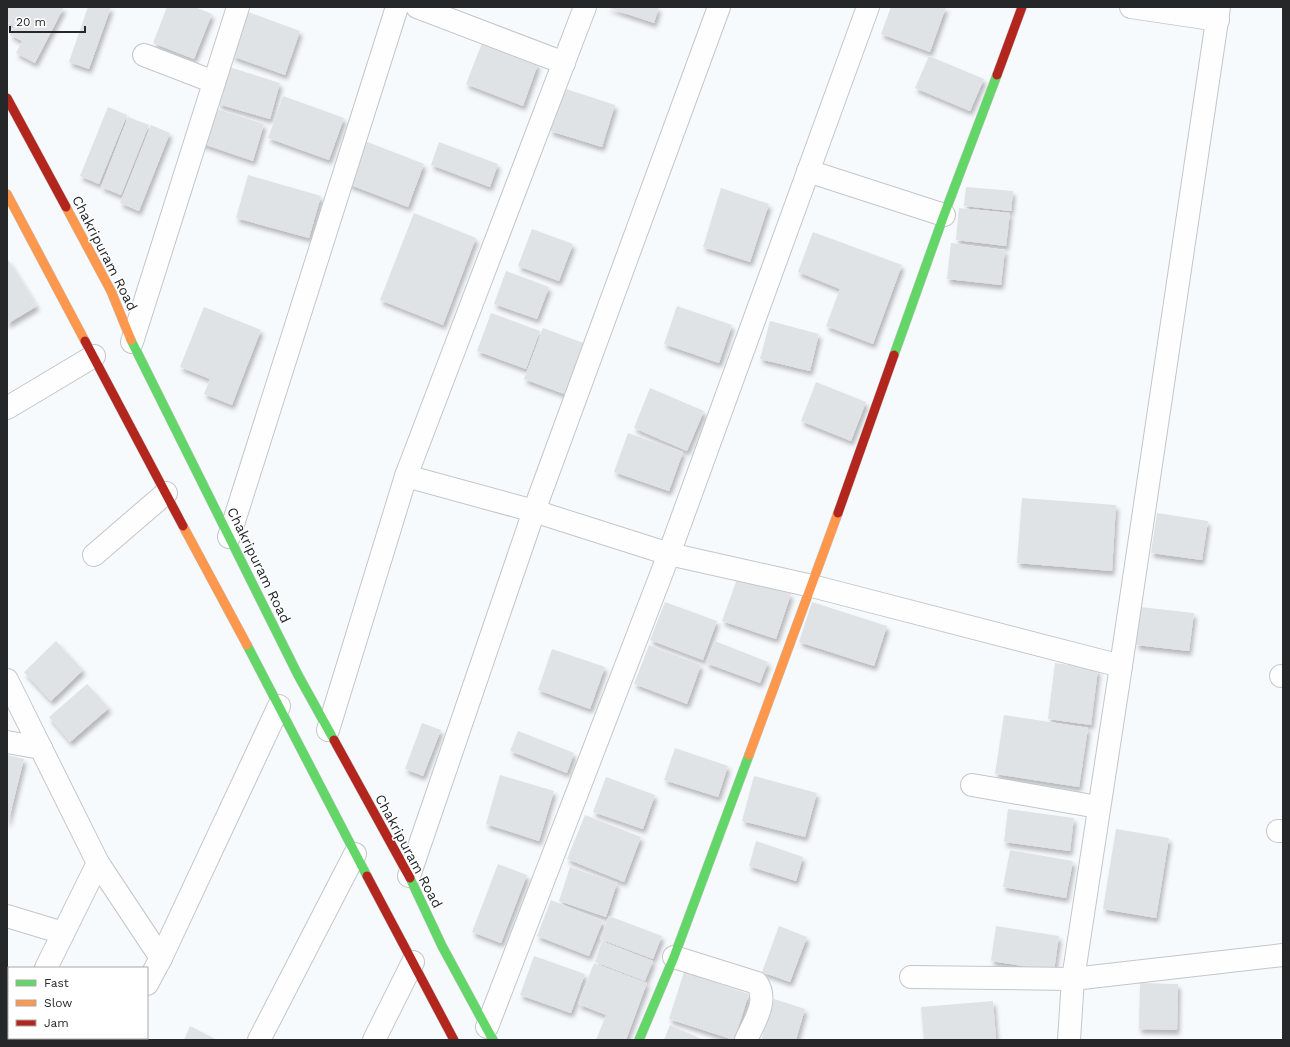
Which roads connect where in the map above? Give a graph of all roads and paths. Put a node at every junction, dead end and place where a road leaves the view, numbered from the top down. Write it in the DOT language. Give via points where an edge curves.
graph roads {
  1 [pos="238,7"];
  2 [pos="397,7"];
  3 [pos="417,7"];
  4 [pos="585,7"];
  5 [pos="719,7"];
  6 [pos="868,7"];
  7 [pos="1022,7"];
  8 [pos="1131,7"];
  9 [pos="1218,14"];
  10 [pos="144,56"];
  11 [pos="564,63"];
  12 [pos="214,82"];
  13 [pos="7,98"];
  14 [pos="808,171"];
  15 [pos="7,194"];
  16 [pos="944,215"];
  17 [pos="132,342"];
  18 [pos="94,356"];
  19 [pos="7,408"];
  20 [pos="406,476"];
  21 [pos="166,493"];
  22 [pos="534,511"];
  23 [pos="229,537"];
  24 [pos="669,554"];
  25 [pos="94,555"];
  26 [pos="812,586"];
  27 [pos="1121,666"];
  28 [pos="7,680"];
  29 [pos="280,706"];
  30 [pos="328,730"];
  31 [pos="7,742"];
  32 [pos="41,748"];
  33 [pos="972,785"];
  34 [pos="1098,807"];
  35 [pos="355,854"];
  36 [pos="98,863"];
  37 [pos="409,876"];
  38 [pos="7,916"];
  39 [pos="63,933"];
  40 [pos="1283,955"];
  41 [pos="674,957"];
  42 [pos="161,958"];
  43 [pos="413,962"];
  44 [pos="46,967"];
  45 [pos="911,977"];
  46 [pos="1073,979"];
  47 [pos="148,982"];
  48 [pos="490,1034"];
  49 [pos="259,1040"];
  50 [pos="374,1040"];
  51 [pos="454,1040"];
  52 [pos="639,1040"];
  53 [pos="746,1040"];
  54 [pos="1069,1040"];
  1 -- 12 [label="street"];
  2 -- 23 [label="street"];
  3 -- 11 [label="street"];
  4 -- 11 [label="street"];
  5 -- 22 [label="street"];
  6 -- 14 [label="street"];
  7 -- 16 [label="main road"];
  8 -- 9 [label="street"];
  9 -- 27 [label="street"];
  10 -- 12 [label="street"];
  11 -- 20 [label="street"];
  12 -- 17 [label="street"];
  13 -- 17 [label="main road, Chakripuram Road" via="111,291"];
  14 -- 16 [label="street"];
  14 -- 24 [label="street"];
  15 -- 18 [label="main road"];
  16 -- 26 [label="main road"];
  17 -- 23 [label="main road, Chakripuram Road"];
  18 -- 19 [label="street"];
  18 -- 21 [label="main road"];
  20 -- 22 [label="street"];
  20 -- 30 [label="street"];
  21 -- 25 [label="street"];
  21 -- 29 [label="main road"];
  22 -- 24 [label="street"];
  22 -- 37 [label="street"];
  23 -- 30 [label="main road, Chakripuram Road"];
  24 -- 26 [label="street"];
  24 -- 48 [label="street"];
  26 -- 27 [label="street"];
  26 -- 41 [label="main road"];
  27 -- 34 [label="street"];
  28 -- 32 [label="street"];
  29 -- 35 [label="main road"];
  29 -- 42 [label="street"];
  30 -- 37 [label="main road, Chakripuram Road"];
  31 -- 32 [label="street"];
  32 -- 36 [label="street"];
  33 -- 34 [label="street"];
  34 -- 46 [label="street"];
  35 -- 43 [label="main road"];
  35 -- 49 [label="street"];
  36 -- 39 [label="street"];
  36 -- 42 [label="street"];
  37 -- 48 [label="main road, Chakripuram Road" via="442,946"];
  38 -- 39 [label="street"];
  39 -- 44 [label="street"];
  40 -- 46 [label="street"];
  41 -- 52 [label="main road"];
  41 -- 53 [label="street" via="756,983 761,989 762,998"];
  42 -- 47 [label="street"];
  43 -- 50 [label="street"];
  43 -- 51 [label="main road"];
  45 -- 46 [label="street"];
  46 -- 54 [label="street"];
}
